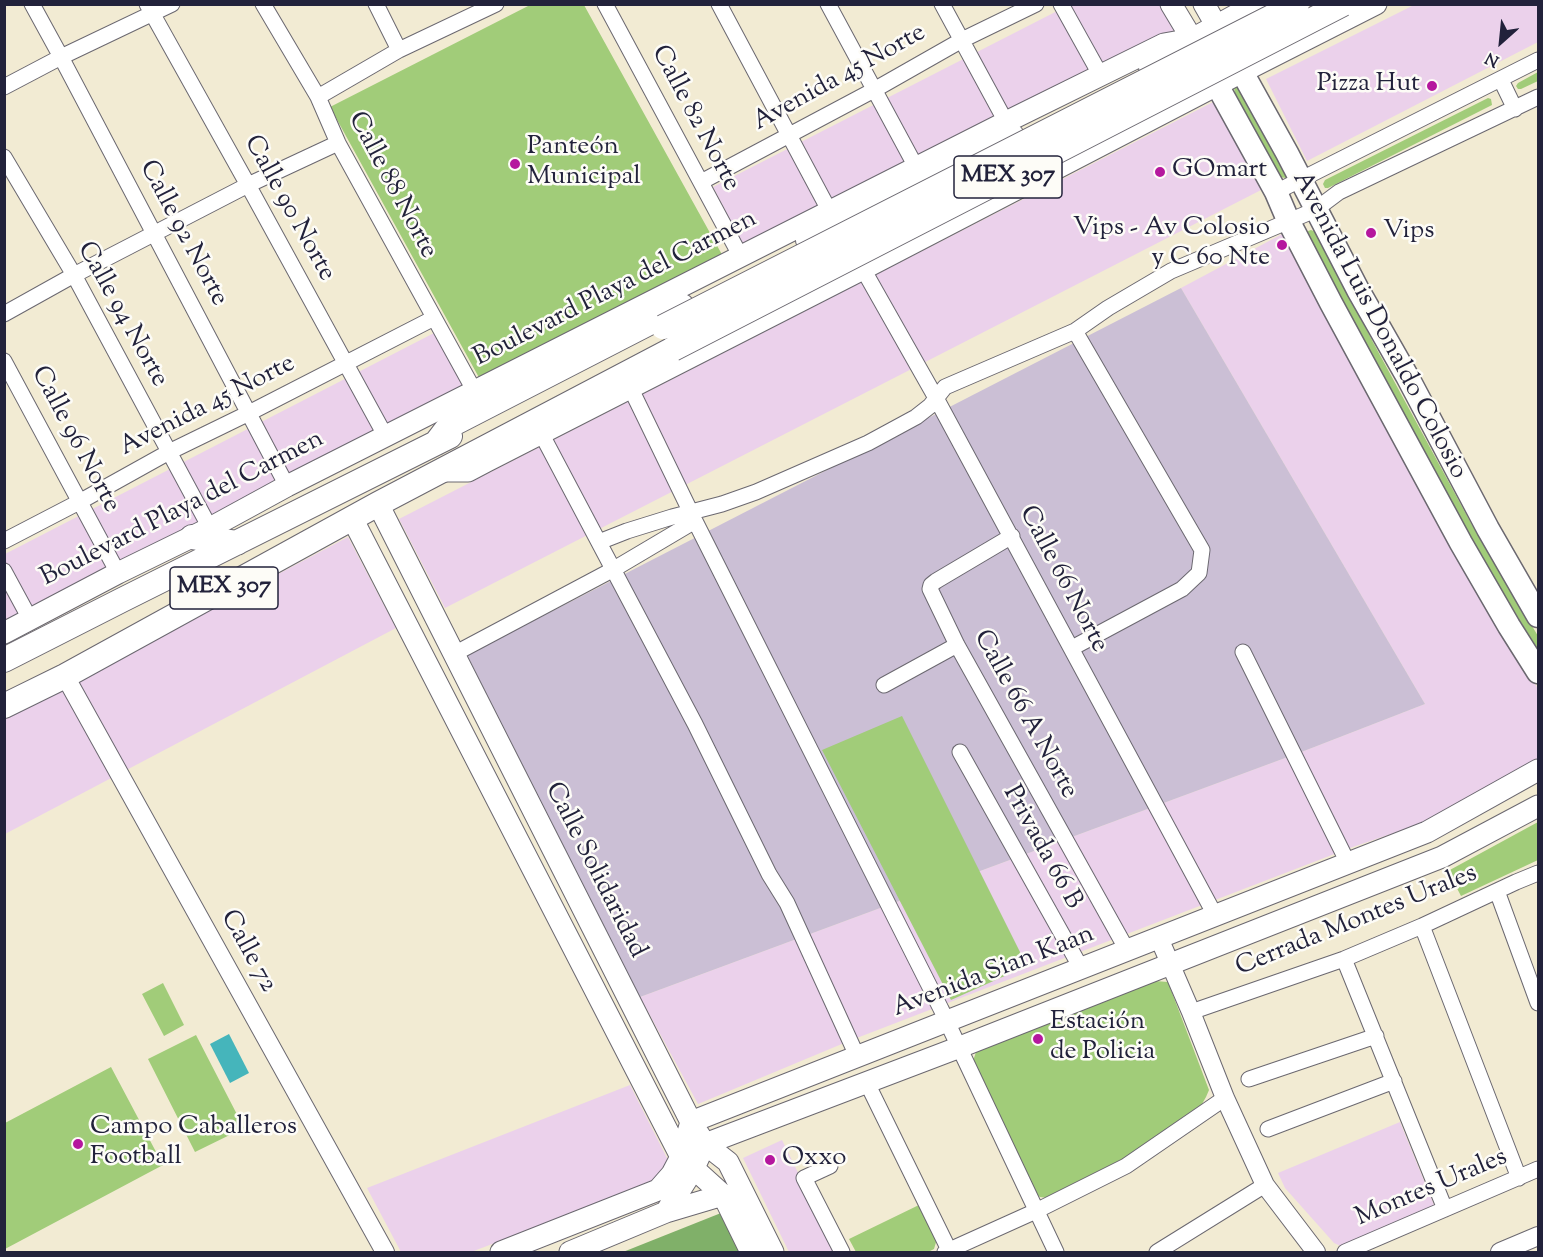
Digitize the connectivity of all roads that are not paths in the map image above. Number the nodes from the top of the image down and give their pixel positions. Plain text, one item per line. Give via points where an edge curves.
1 (32, 4) edge
2 (172, 4) edge
3 (263, 4) edge
4 (376, 4) edge
5 (719, 4) edge
6 (828, 4) edge
7 (942, 4) edge
8 (1036, 4) edge
9 (1061, 4) edge
10 (1171, 4) edge
11 (1204, 4) edge
12 (1256, 4) edge
13 (1298, 4) edge
14 (1310, 4) edge
15 (1376, 4) edge
16 (608, 5) edge
17 (490, 6) edge
18 (150, 10) edge
19 (1340, 14) edge
20 (1216, 25) junction
21 (1192, 39) junction
22 (962, 40) junction
23 (399, 50) junction
24 (62, 57) junction
25 (1539, 60) edge
26 (1242, 72) junction
27 (1501, 80) junction
28 (1103, 83) junction
29 (1218, 86) junction
30 (4, 87) edge
31 (874, 90) junction
32 (318, 97) junction
33 (1539, 97) edge
34 (1515, 108) junction
35 (1006, 122) junction
36 (1135, 128) junction
37 (788, 135) junction
38 (338, 143) junction
39 (4, 157) edge
40 (916, 167) junction
41 (1300, 181) junction
42 (701, 182) junction
43 (248, 185) junction
44 (1276, 192) junction
45 (1315, 210) junction
46 (830, 212) junction
47 (1288, 220) junction
48 (155, 234) junction
49 (741, 257) junction
50 (863, 269) junction
51 (74, 275) junction
52 (4, 314) edge
53 (434, 318) junction
54 (1075, 331) junction
55 (4, 361) edge
56 (345, 363) junction
57 (631, 389) junction
58 (474, 392) junction
59 (936, 398) junction
60 (249, 413) junction
61 (541, 433) junction
62 (386, 437) junction
63 (436, 443) junction
64 (169, 452) junction
65 (444, 471) junction
66 (287, 486) junction
67 (81, 501) junction
68 (378, 504) junction
69 (693, 517) junction
70 (352, 518) junction
71 (201, 533) junction
72 (1012, 536) junction
73 (4, 541) edge
74 (599, 542) junction
75 (237, 543) junction
76 (614, 569) junction
77 (4, 571) edge
78 (118, 573) junction
79 (1539, 616) edge
80 (30, 619) junction
81 (438, 622) junction
82 (4, 633) edge
83 (412, 634) junction
84 (4, 643) edge
85 (957, 645) junction
86 (33, 646) junction
87 (1072, 648) junction
88 (1243, 652) dead end
89 (454, 654) junction
90 (4, 660) edge
91 (427, 665) junction
92 (1539, 672) edge
93 (65, 676) junction
94 (885, 685) dead end
95 (4, 706) edge
96 (960, 752) dead end
97 (1539, 770) edge
98 (1510, 786) junction
99 (1532, 809) edge
100 (1348, 863) junction
101 (1539, 873) edge
102 (1497, 891) junction
103 (1215, 915) junction
104 (1422, 926) junction
105 (1159, 938) junction
106 (1127, 950) junction
107 (1344, 958) junction
108 (1170, 964) junction
109 (1081, 968) junction
110 (1539, 1003) edge
111 (1191, 1012) junction
112 (948, 1021) junction
113 (1376, 1036) junction
114 (960, 1047) junction
115 (857, 1056) junction
116 (1249, 1079) dead end
117 (1394, 1082) junction
118 (867, 1083) junction
119 (1225, 1098) junction
120 (691, 1122) junction
121 (1268, 1130) dead end
122 (705, 1144) junction
123 (687, 1162) junction
124 (830, 1166) dead end
125 (1539, 1169) edge
126 (1519, 1178) junction
127 (1265, 1185) junction
128 (723, 1196) junction
129 (1445, 1209) junction
130 (1036, 1211) junction
131 (666, 1212) junction
132 (1539, 1236) edge
133 (385, 1252) edge
134 (501, 1252) edge
135 (570, 1252) edge
136 (751, 1252) edge
137 (772, 1252) edge
138 (842, 1252) edge
139 (948, 1252) edge
140 (1056, 1252) edge
141 (1157, 1252) edge
142 (1316, 1252) edge
143 (1345, 1252) edge
144 (1500, 1252) edge

1 - 24 street, Calle 92 Norte
2 - 18 street
3 - 32 street, Calle 88 Norte
4 - 23 street
5 - 37 street
6 - 31 street
7 - 22 street
8 - 22 street, Avenida 45 Norte
9 - 28 street
10 - 21 main road, Avenida Luis Donaldo Colosio
11 - 20 main road, Avenida Luis Donaldo Colosio
12 - 20 main road
13 - 63 highway, MEX 307, bridge
14 - 19 main road via 1326,21
15 - 19 main road
16 - 42 street, Calle 82 Norte
17 - 23 street
18 - 24 street
18 - 43 street, Calle 90 Norte
19 - 26 main road
19 - 65 highway, MEX 307, bridge via 673,349
20 - 21 main road
20 - 26 main road, Avenida Luis Donaldo Colosio
21 - 28 highway via 1173,57
21 - 29 main road, Avenida Luis Donaldo Colosio
22 - 31 street, Avenida 45 Norte
22 - 35 street
23 - 32 street
24 - 30 street
24 - 48 street, Calle 92 Norte
25 - 27 street
26 - 29 main road
26 - 41 main road, Avenida Luis Donaldo Colosio
27 - 34 street
27 - 41 street
28 - 35 main road, Boulevard Playa del Carmen
28 - 36 main road via 1135,101
28 - 63 highway via 449,426
29 - 36 main road
29 - 44 main road, Avenida Luis Donaldo Colosio
31 - 37 street, Avenida 45 Norte
31 - 40 street
32 - 38 street, Calle 88 Norte
33 - 34 street
34 - 45 street via 1339,192
35 - 40 main road, Boulevard Playa del Carmen
36 - 50 main road
37 - 42 street, Avenida 45 Norte
37 - 46 street
38 - 43 street
38 - 53 street, Calle 88 Norte
39 - 51 street, Calle 94 Norte
40 - 46 main road, Boulevard Playa del Carmen
41 - 44 street
41 - 45 main road, Avenida Luis Donaldo Colosio
42 - 49 street, Calle 82 Norte
43 - 48 street
43 - 56 street, Calle 90 Norte
44 - 47 main road, Avenida Luis Donaldo Colosio
45 - 47 street
45 - 79 main road, Avenida Luis Donaldo Colosio
46 - 49 main road, Boulevard Playa del Carmen
47 - 54 street via 1171,271
47 - 92 main road, Avenida Luis Donaldo Colosio via 1461,543
48 - 51 street
48 - 60 street, Calle 92 Norte
49 - 58 main road, Boulevard Playa del Carmen
50 - 57 main road
50 - 59 street, Calle 66 Norte
51 - 52 street
51 - 64 street, Calle 94 Norte
53 - 56 street, Avenida 45 Norte
53 - 58 street, Calle 88 Norte
54 - 59 street via 945,387
54 - 87 street via 1202,550 1199,573 1182,589
55 - 67 street, Calle 96 Norte
56 - 60 street, Avenida 45 Norte
56 - 62 street, Calle 90 Norte
57 - 61 main road
57 - 69 street
58 - 62 main road, Boulevard Playa del Carmen
59 - 69 street via 916,417 868,443
59 - 72 street, Calle 66 Norte
60 - 64 street, Avenida 45 Norte
60 - 66 street, Calle 92 Norte
61 - 65 main road via 468,471
61 - 74 street
62 - 66 main road, Boulevard Playa del Carmen
63 - 75 highway, MEX 307
64 - 67 street, Avenida 45 Norte
64 - 71 street, Calle 94 Norte
65 - 68 highway, MEX 307
66 - 71 main road, Boulevard Playa del Carmen
67 - 73 street, Avenida 45 Norte
67 - 78 street, Calle 96 Norte
68 - 70 highway, MEX 307
68 - 81 main road, Calle Solidaridad
69 - 74 street via 672,517
69 - 76 street
69 - 112 street
70 - 83 main road, Calle Solidaridad
70 - 93 highway, MEX 307
71 - 75 highway
71 - 78 main road, Boulevard Playa del Carmen
72 - 85 street, Calle 66 A Norte via 931,585
72 - 87 street, Calle 66 Norte
74 - 76 street
75 - 86 highway, MEX 307
76 - 89 street
76 - 115 street via 787,903
77 - 80 street
78 - 80 main road, Boulevard Playa del Carmen
80 - 82 main road, Boulevard Playa del Carmen
81 - 83 main road
81 - 89 main road, Calle Solidaridad
83 - 91 main road, Calle Solidaridad
84 - 86 highway
85 - 94 street
85 - 106 street, Calle 66 A Norte
86 - 90 highway, MEX 307
87 - 103 street, Calle 66 Norte
88 - 100 street
89 - 91 main road
89 - 120 main road, Calle Solidaridad
91 - 123 main road, Calle Solidaridad
93 - 95 highway, MEX 307
93 - 133 street, Calle 72
96 - 109 street, Privada 66 B
97 - 98 main road, Avenida Sian Kaan
98 - 99 main road
98 - 100 main road, Avenida Sian Kaan via 1427,832
99 - 108 main road via 1442,857
100 - 103 main road, Avenida Sian Kaan
101 - 102 street, Cerrada Montes Urales
102 - 104 street, Cerrada Montes Urales
102 - 110 street
103 - 105 main road, Avenida Sian Kaan
104 - 107 street, Cerrada Montes Urales
104 - 126 street
105 - 106 main road, Avenida Sian Kaan
105 - 108 street
106 - 109 main road, Avenida Sian Kaan
107 - 111 street, Cerrada Montes Urales
107 - 113 street
108 - 111 street
108 - 114 main road
109 - 112 main road, Avenida Sian Kaan
111 - 119 street
112 - 114 street
112 - 115 main road, Avenida Sian Kaan
113 - 116 street
113 - 117 street
114 - 118 main road
114 - 130 street
115 - 120 main road, Avenida Sian Kaan
117 - 121 street
117 - 129 street
118 - 122 main road
118 - 139 street
119 - 127 street
119 - 130 street via 1126,1166
120 - 122 main road, Calle Solidaridad
120 - 123 main road
122 - 123 main road
122 - 137 main road, Calle Solidaridad via 728,1162
123 - 128 main road, Calle Solidaridad
123 - 131 main road
123 - 134 main road via 658,1190
124 - 138 street via 804,1178
125 - 126 street, Montes Urales
126 - 129 street, Montes Urales
127 - 141 street
127 - 142 street
128 - 131 main road
128 - 136 main road, Calle Solidaridad
129 - 143 street, Montes Urales
130 - 139 street
130 - 140 street
131 - 135 main road
132 - 144 street

